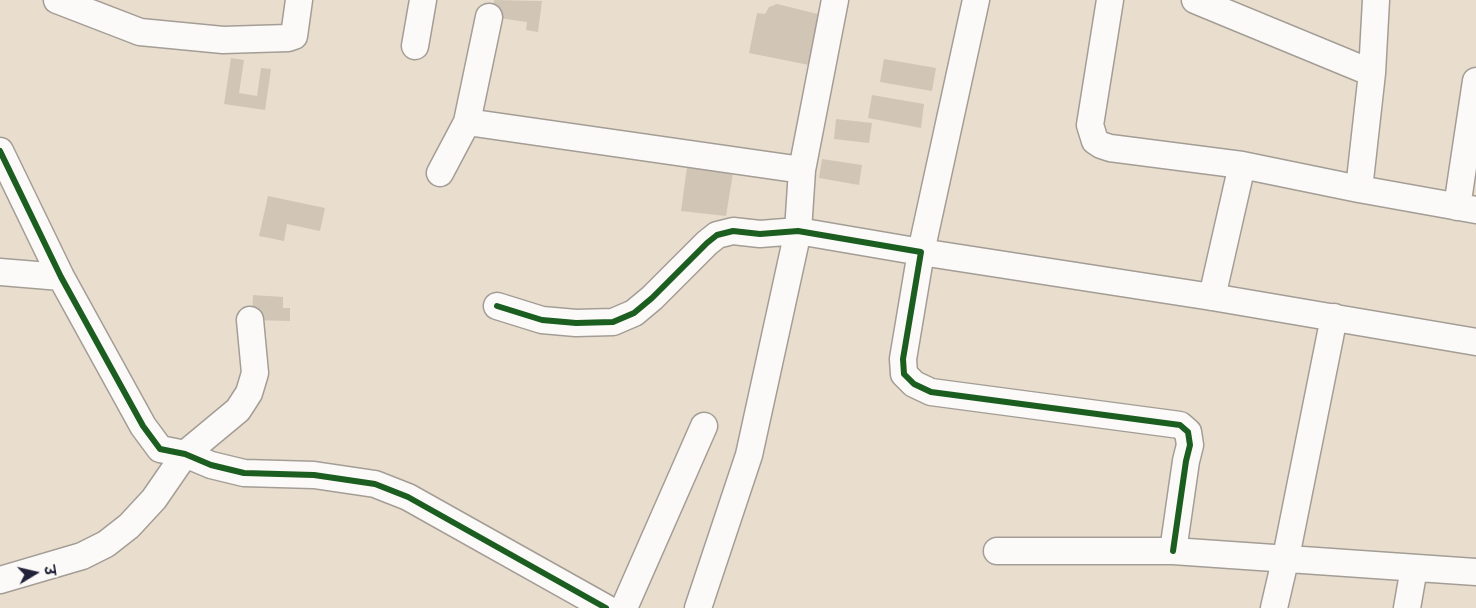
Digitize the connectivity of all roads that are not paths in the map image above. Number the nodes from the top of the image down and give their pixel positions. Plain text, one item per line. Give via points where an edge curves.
1 (57, 0) edge
2 (299, 0) edge
3 (423, 0) edge
4 (835, 0) edge
5 (976, 0) edge
6 (1110, 0) edge
7 (1195, 0) edge
8 (1376, 0) edge
9 (489, 17) dead end
10 (415, 46) dead end
11 (1372, 73) junction
12 (1476, 82) edge
13 (467, 122) junction
14 (0, 151) edge
15 (1242, 166) junction
16 (802, 170) junction
17 (440, 173) dead end
18 (1359, 189) junction
19 (1467, 208) edge
20 (798, 231) junction
21 (921, 252) junction
22 (0, 272) edge
23 (61, 277) junction
24 (1212, 297) junction
25 (497, 306) dead end
26 (1334, 317) junction
27 (250, 320) dead end
28 (1476, 342) edge
29 (704, 426) dead end
30 (185, 454) junction
31 (997, 551) dead end
32 (1173, 551) junction
33 (1286, 558) junction
34 (1414, 568) junction
35 (7, 572) edge
36 (1476, 572) edge
37 (606, 608) edge
38 (624, 608) edge
39 (698, 608) edge
40 (1274, 608) edge
41 (1407, 608) edge

1 - 2 street via 140,32 223,40 294,36
3 - 10 street
4 - 16 street
5 - 21 street
6 - 15 street via 1090,125 1095,141 1110,148
7 - 11 street
8 - 11 street
9 - 13 street
11 - 18 street
12 - 19 street
13 - 16 street
13 - 17 street
14 - 23 street
15 - 18 street
15 - 24 street
16 - 20 street
18 - 19 street
20 - 21 street
20 - 25 street via 760,234 733,231 717,236 634,313 613,322 542,320
20 - 39 street via 749,454
21 - 24 street
21 - 32 street via 903,359 904,374 914,384 931,392 1180,425 1188,432 1190,445
22 - 23 street
23 - 30 street via 143,426 160,449
24 - 26 street
26 - 28 street
26 - 33 street
27 - 30 street via 255,373 249,393 238,410
29 - 38 street
30 - 35 street via 154,499 129,526 106,544 82,556
30 - 37 street via 211,465 244,473 314,475 375,484 408,497
31 - 32 street
32 - 33 street
33 - 34 street
33 - 40 street
34 - 36 street
34 - 41 street

